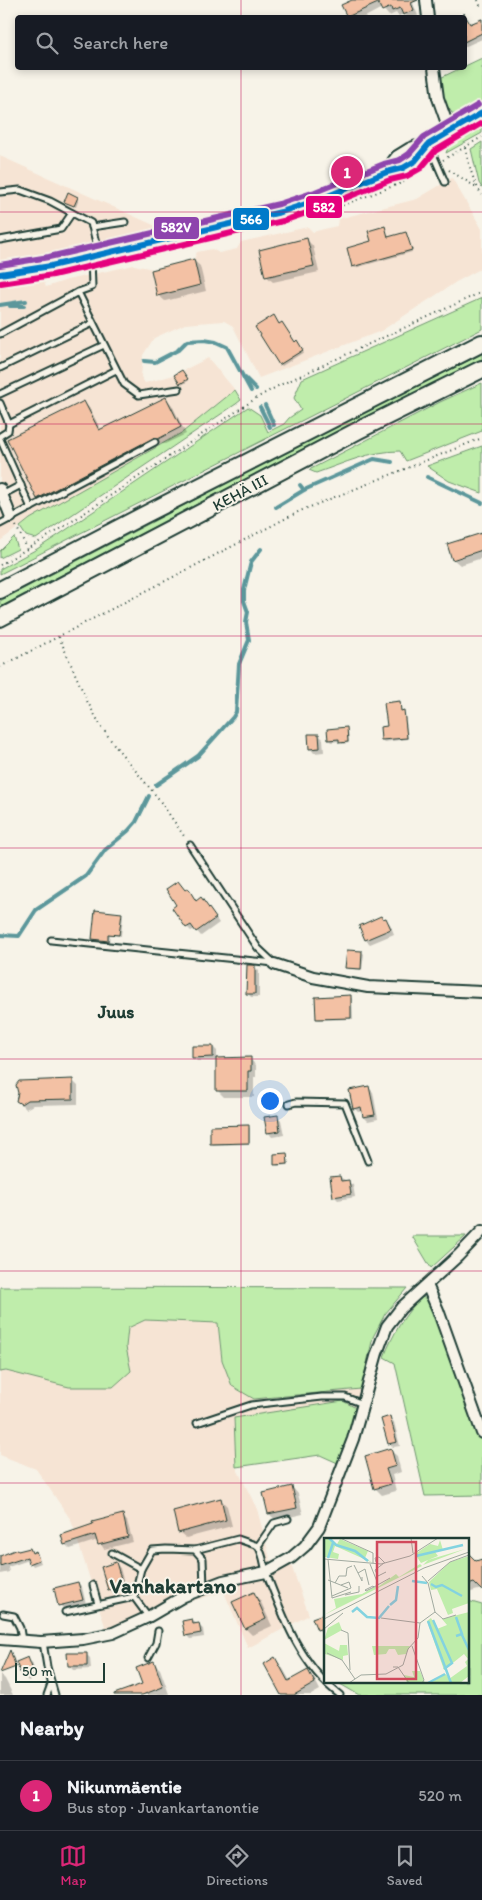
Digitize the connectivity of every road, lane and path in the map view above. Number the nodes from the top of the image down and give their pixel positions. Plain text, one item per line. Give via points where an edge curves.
1 (426, 0) edge
2 (478, 0) edge
3 (481, 8) edge
4 (428, 15) edge
5 (434, 70) edge
6 (482, 112) edge
7 (450, 132) junction
8 (429, 144) junction
9 (465, 147) dead end
10 (438, 164) junction
11 (445, 182) dead end
12 (477, 187) junction
13 (0, 192) edge
14 (482, 195) edge
15 (72, 213) junction
16 (125, 222) dead end
17 (92, 227) junction
18 (0, 240) edge
19 (95, 256) junction
20 (0, 274) edge
21 (78, 292) junction
22 (482, 292) edge
23 (93, 323) junction
24 (0, 334) edge
25 (482, 343) edge
26 (104, 345) junction
27 (0, 368) edge
28 (482, 369) edge
29 (116, 370) junction
30 (179, 389) dead end
31 (0, 394) edge
32 (0, 403) edge
33 (9, 424) junction
34 (0, 438) edge
35 (482, 438) edge
36 (155, 442) dead end
37 (22, 485) junction
38 (1, 492) edge
39 (31, 508) junction
40 (6, 511) edge
41 (0, 524) edge
42 (28, 550) junction
43 (0, 565) edge
44 (0, 590) edge
45 (0, 618) edge
46 (58, 636) junction
47 (0, 667) edge
48 (190, 845) joint
49 (51, 940) dead end
50 (274, 964) junction
51 (482, 992) edge
52 (288, 1104) dead end
53 (368, 1161) dead end
54 (482, 1231) edge
55 (427, 1285) junction
56 (363, 1404) junction
57 (197, 1423) dead end
58 (482, 1432) edge
59 (288, 1519) dead end
60 (258, 1546) junction
61 (195, 1550) junction
62 (112, 1553) dead end
63 (141, 1569) junction
64 (266, 1572) junction
65 (93, 1585) dead end
66 (204, 1588) junction
67 (134, 1597) junction
68 (98, 1604) junction
69 (65, 1612) dead end
70 (3, 1614) dead end
71 (148, 1617) junction
72 (158, 1631) dead end
73 (0, 1640) edge
74 (22, 1641) junction
75 (43, 1642) junction
76 (148, 1658) dead end
77 (324, 1680) edge
78 (326, 1682) edge
79 (51, 1683) junction
80 (47, 1695) edge
81 (55, 1695) edge
82 (340, 1695) edge

1 - 4 street
2 - 3 path
5 - 7 street via 438,98
6 - 7 main road
7 - 8 main road
8 - 10 lane
8 - 19 main road via 415,161 403,168 342,192 281,212
9 - 12 path
10 - 11 lane
10 - 12 path
12 - 14 path
13 - 15 lane via 20,190
15 - 17 lane via 91,223
15 - 18 lane via 61,229
16 - 17 lane
17 - 19 lane
19 - 20 main road
19 - 21 lane via 92,287
21 - 23 lane
21 - 24 lane
22 - 42 path via 258,396
23 - 26 lane
23 - 27 lane
25 - 44 highway, KEHÄ III
26 - 29 lane
26 - 31 lane
28 - 45 highway, KEHÄ III
29 - 30 lane via 124,384 139,395
29 - 33 lane
32 - 33 lane
33 - 34 lane via 8,431
34 - 37 lane
35 - 46 path via 300,511
36 - 39 lane
37 - 38 lane
37 - 39 lane
38 - 40 street
39 - 40 lane
40 - 41 lane
40 - 42 path
42 - 43 path
46 - 47 path
46 - 48 path via 102,728 158,798
48 - 50 lane via 258,948
49 - 50 lane
50 - 51 street via 313,977 368,987
52 - 53 lane via 345,1103
54 - 55 street
55 - 56 street via 401,1308 387,1326
55 - 58 street
56 - 57 lane via 345,1397 322,1397 251,1405
56 - 64 street via 319,1527 298,1552
59 - 60 lane via 274,1523
60 - 61 lane via 238,1539
60 - 64 lane
61 - 63 lane via 152,1550
61 - 66 lane via 203,1558
62 - 63 lane
63 - 67 lane
64 - 66 street
64 - 77 lane via 291,1633 311,1668
65 - 68 lane
66 - 71 street
67 - 68 lane
67 - 71 lane
68 - 69 lane
70 - 74 lane via 14,1616
71 - 75 street via 113,1633
72 - 76 lane
73 - 74 street
74 - 75 street
75 - 79 lane
78 - 82 lane
79 - 80 lane
79 - 81 lane

